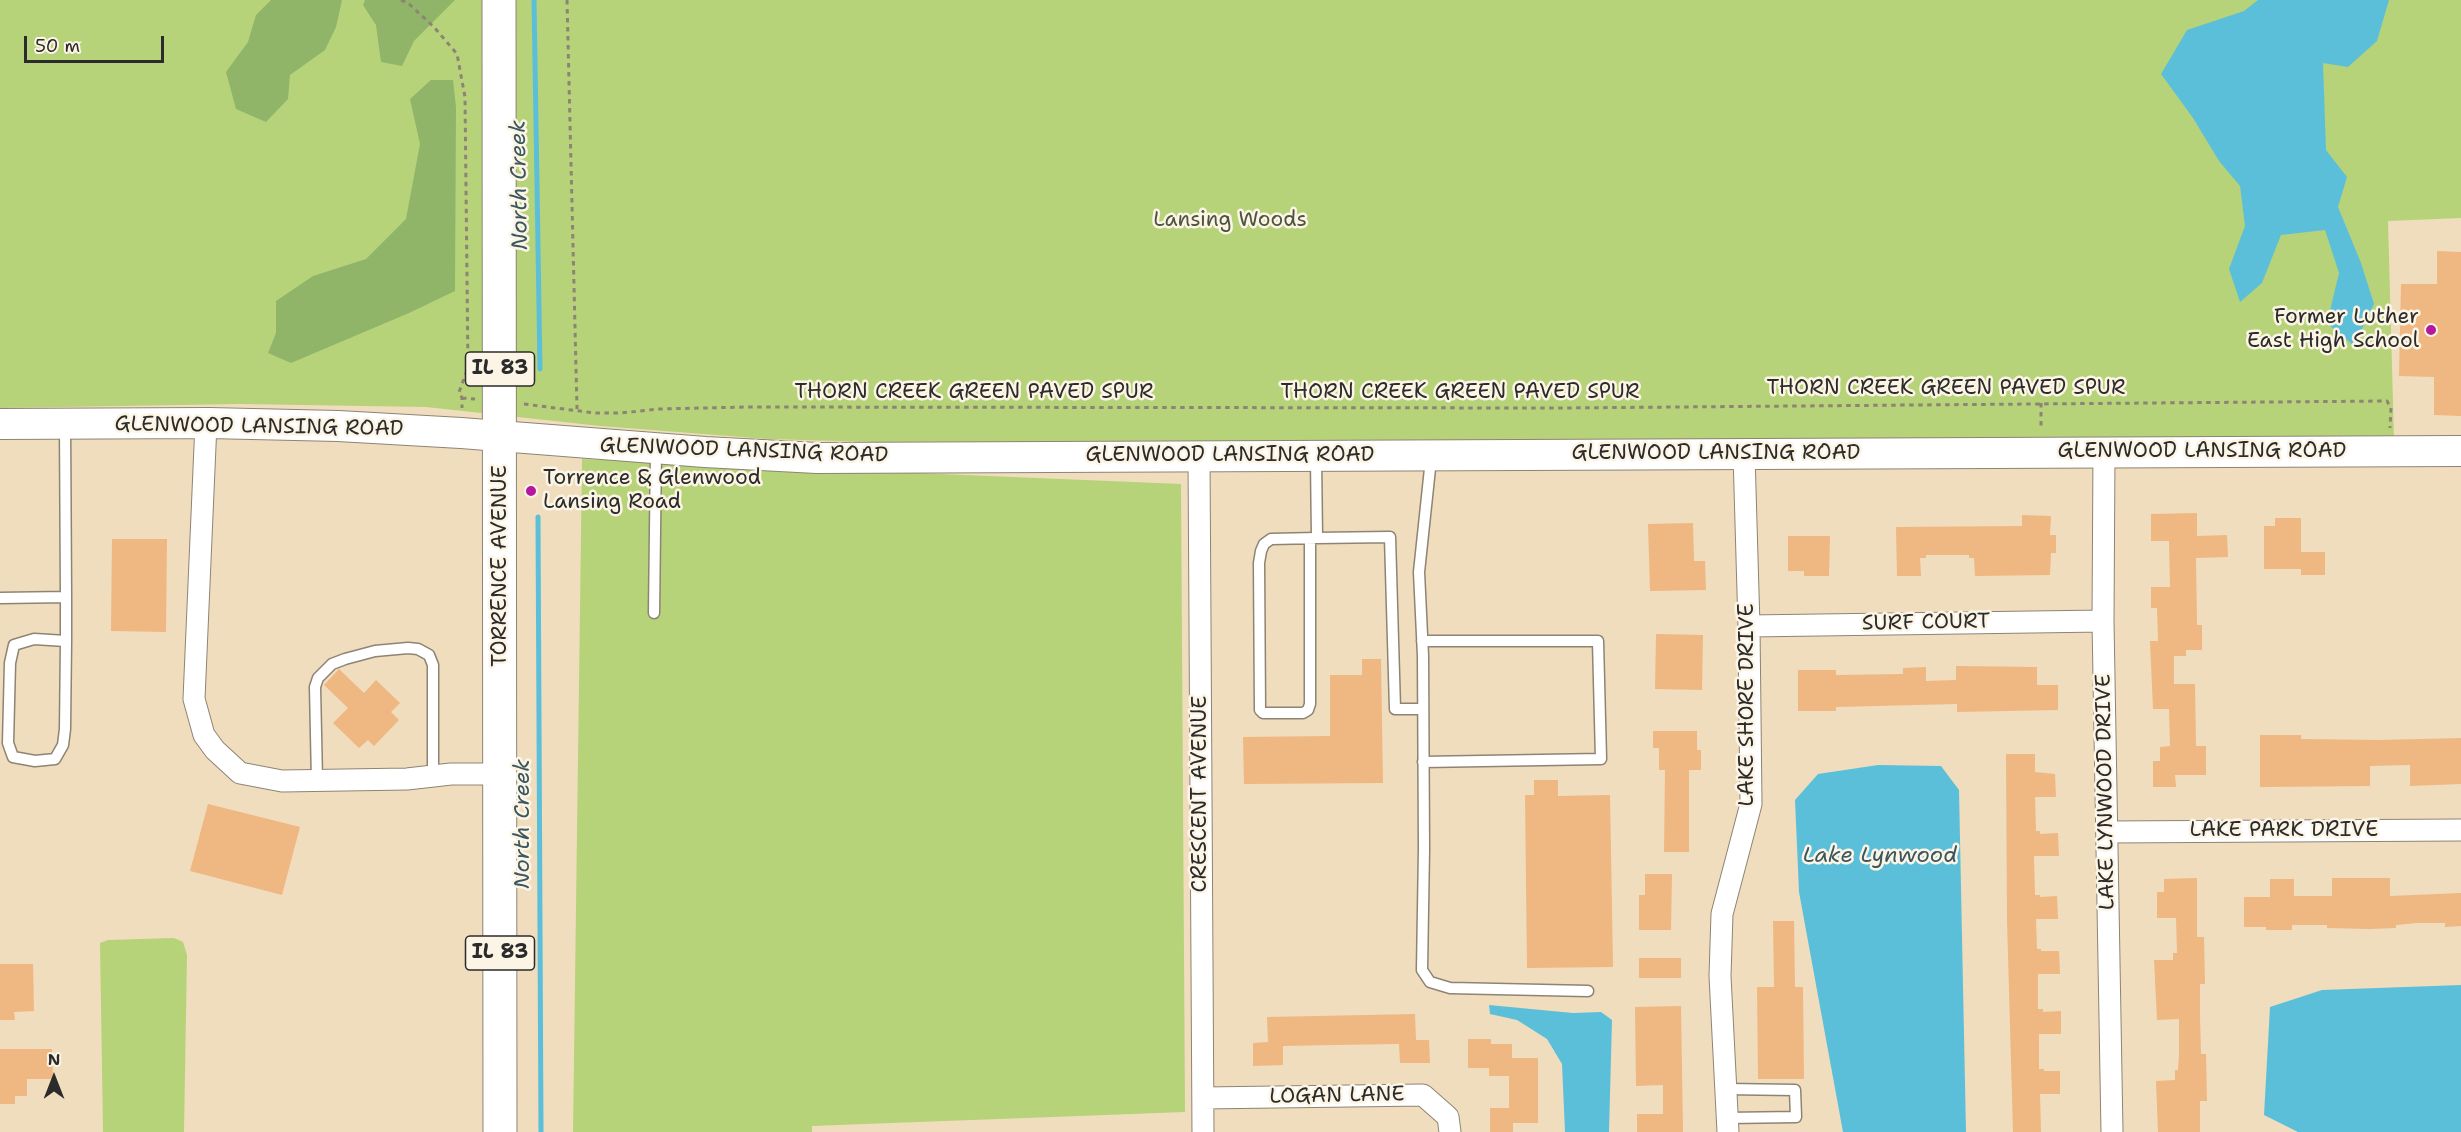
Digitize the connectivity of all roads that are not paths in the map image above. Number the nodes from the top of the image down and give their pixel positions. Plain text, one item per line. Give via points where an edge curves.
1 (499, 0) edge
2 (206, 423) junction
3 (0, 424) edge
4 (65, 424) junction
5 (500, 437) junction
6 (656, 449) junction
7 (2461, 451) edge
8 (2104, 452) junction
9 (1744, 454) junction
10 (1432, 455) junction
11 (1199, 456) junction
12 (1316, 456) junction
13 (1314, 538) junction
14 (66, 597) junction
15 (0, 598) edge
16 (654, 613) dead end
17 (2103, 621) junction
18 (1749, 626) junction
19 (66, 641) junction
20 (1422, 641) junction
21 (1423, 708) junction
22 (1423, 762) junction
23 (501, 774) junction
24 (433, 776) junction
25 (317, 781) junction
26 (2461, 830) edge
27 (2107, 832) junction
28 (1588, 991) dead end
29 (1725, 1089) junction
30 (1203, 1098) junction
31 (1727, 1125) edge
32 (500, 1132) edge
33 (1203, 1132) edge
34 (1450, 1132) edge
35 (2112, 1132) edge

1 - 5 main road, TORRENCE AVENUE / IL 83
2 - 4 main road, GLENWOOD LANSING ROAD
2 - 5 main road, GLENWOOD LANSING ROAD via 338,426
2 - 25 street via 194,699 204,735 240,773 282,781
3 - 4 main road, GLENWOOD LANSING ROAD
4 - 14 lane
5 - 6 main road, GLENWOOD LANSING ROAD
5 - 23 main road, TORRENCE AVENUE / IL 83
6 - 11 main road, GLENWOOD LANSING ROAD via 817,458
6 - 16 lane
7 - 8 main road, GLENWOOD LANSING ROAD
8 - 9 main road, GLENWOOD LANSING ROAD
8 - 17 street, LAKE LYNWOOD DRIVE
9 - 10 main road, GLENWOOD LANSING ROAD
9 - 18 street, LAKE SHORE DRIVE
10 - 12 main road, GLENWOOD LANSING ROAD
10 - 20 lane via 1419,572
11 - 12 main road, GLENWOOD LANSING ROAD
11 - 30 street, CRESCENT AVENUE
12 - 13 lane
13 - 13 lane via 1271,539 1261,551 1263,713 1303,713 1310,704
13 - 21 lane via 1390,537 1395,708
14 - 15 lane
14 - 19 lane
17 - 18 street, SURF COURT
17 - 27 street, LAKE LYNWOOD DRIVE
18 - 29 street, LAKE SHORE DRIVE via 1751,804 1722,914 1720,976
19 - 19 lane via 63,745 55,759 13,758 8,743 14,645 34,639
20 - 21 lane
20 - 22 lane via 1598,641 1600,759
21 - 22 lane
22 - 28 lane via 1421,942 1422,970 1430,982 1450,988
23 - 24 street
23 - 32 main road, TORRENCE AVENUE / IL 83
24 - 25 street
24 - 25 lane via 433,665 429,655 408,648 345,659 332,664 318,678
26 - 27 street, LAKE PARK DRIVE
27 - 35 street, LAKE LYNWOOD DRIVE
29 - 31 street, LAKE SHORE DRIVE
29 - 31 lane via 1796,1090 1796,1117
30 - 33 street, CRESCENT AVENUE
30 - 34 street, LOGAN LANE via 1423,1095 1448,1117

